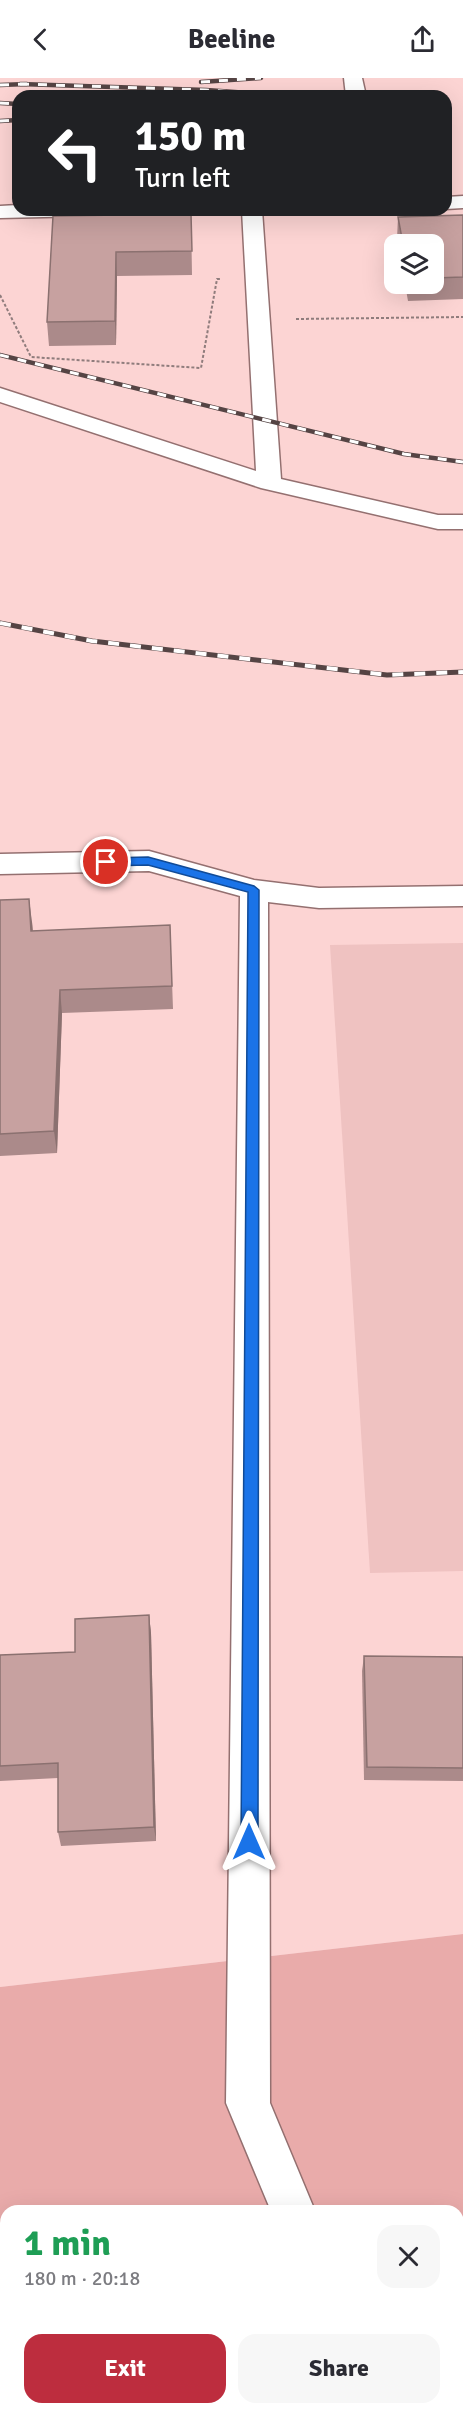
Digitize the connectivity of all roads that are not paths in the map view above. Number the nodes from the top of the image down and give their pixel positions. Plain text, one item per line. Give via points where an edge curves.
1 (252, 216) edge
2 (0, 395) edge
3 (269, 483) junction
4 (463, 522) edge
5 (0, 864) edge
6 (254, 890) junction
7 (463, 896) edge
8 (291, 2205) edge

1 - 3 street
2 - 3 street
3 - 4 street via 438,522
5 - 6 street via 148,861
6 - 7 street via 319,898
6 - 8 street via 249,2103

